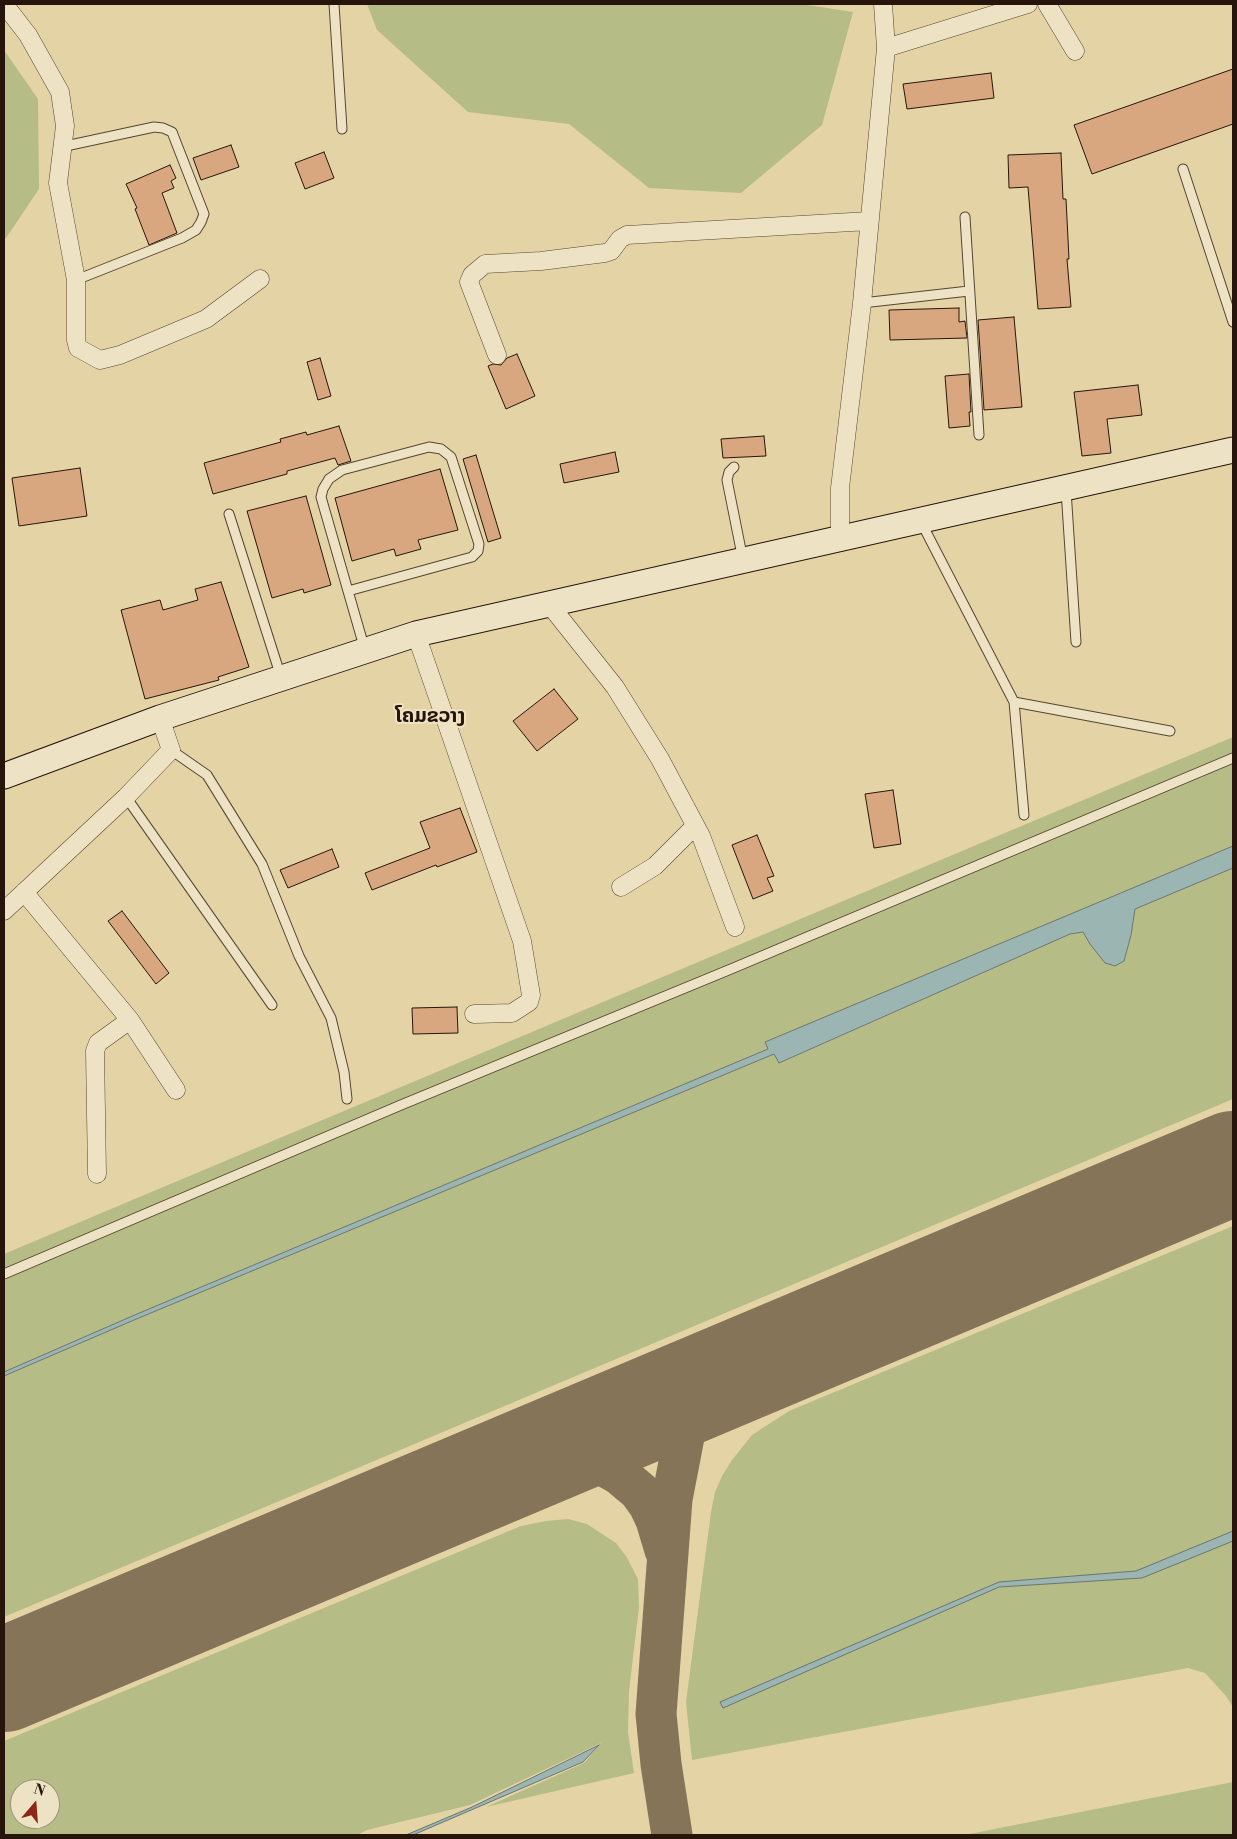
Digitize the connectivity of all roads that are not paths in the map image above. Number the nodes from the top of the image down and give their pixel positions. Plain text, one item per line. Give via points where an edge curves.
1 (4, 4) edge
2 (334, 4) edge
3 (883, 4) edge
4 (1028, 4) edge
5 (1047, 4) edge
6 (886, 48) junction
7 (1075, 51) dead end
8 (342, 129) dead end
9 (61, 147) junction
10 (1183, 168) dead end
11 (965, 218) dead end
12 (869, 221) junction
13 (260, 279) dead end
14 (76, 280) junction
15 (970, 291) junction
16 (862, 303) junction
17 (1233, 322) edge
18 (496, 355) dead end
19 (979, 435) dead end
20 (1233, 450) edge
21 (734, 467) dead end
22 (1066, 487) junction
23 (229, 514) dead end
24 (920, 520) junction
25 (840, 539) junction
26 (743, 561) junction
27 (348, 591) junction
28 (549, 604) junction
29 (416, 634) junction
30 (1076, 642) dead end
31 (365, 650) junction
32 (281, 678) junction
33 (1014, 702) junction
34 (160, 718) junction
35 (1170, 732) dead end
36 (171, 750) junction
37 (1233, 758) edge
38 (4, 776) edge
39 (126, 797) junction
40 (1024, 815) dead end
41 (695, 826) junction
42 (622, 887) dead end
43 (24, 892) junction
44 (4, 911) edge
45 (735, 927) dead end
46 (272, 1005) dead end
47 (474, 1014) dead end
48 (130, 1020) junction
49 (176, 1090) dead end
50 (346, 1099) dead end
51 (97, 1174) dead end
52 (4, 1274) edge

1 - 9 street via 28,35 60,92 65,126
2 - 8 lane
3 - 6 street
4 - 6 street
5 - 7 street
6 - 12 street
9 - 14 street via 58,183
9 - 14 lane via 154,127 172,132 204,214 196,230 182,238
10 - 17 lane
11 - 15 lane
12 - 16 street
12 - 18 street via 627,236 605,253 485,264 472,274 469,282
13 - 14 street via 206,319 120,355 100,360 78,348
15 - 16 lane
15 - 19 lane
16 - 25 street via 840,488
20 - 22 main road
21 - 26 lane via 727,480
22 - 24 main road
22 - 30 lane
23 - 32 lane
24 - 25 main road
24 - 33 lane
25 - 26 main road
26 - 28 main road
27 - 27 lane via 321,497 329,479 342,470 429,447 441,449 451,457 479,544 478,551 472,557
27 - 31 lane
28 - 29 main road
28 - 41 street via 615,687 660,759
29 - 31 main road
29 - 47 street via 522,941 531,995 529,1002 512,1013
31 - 32 main road
32 - 34 main road
33 - 35 lane
33 - 40 lane
34 - 36 street
34 - 38 main road
36 - 39 street
36 - 50 lane via 207,775 262,864 299,956 331,1018 344,1072
37 - 52 lane
39 - 43 street
39 - 46 lane
41 - 42 street via 655,866
41 - 45 street
43 - 44 street
43 - 48 street
48 - 49 street
48 - 51 street via 98,1043 95,1051

